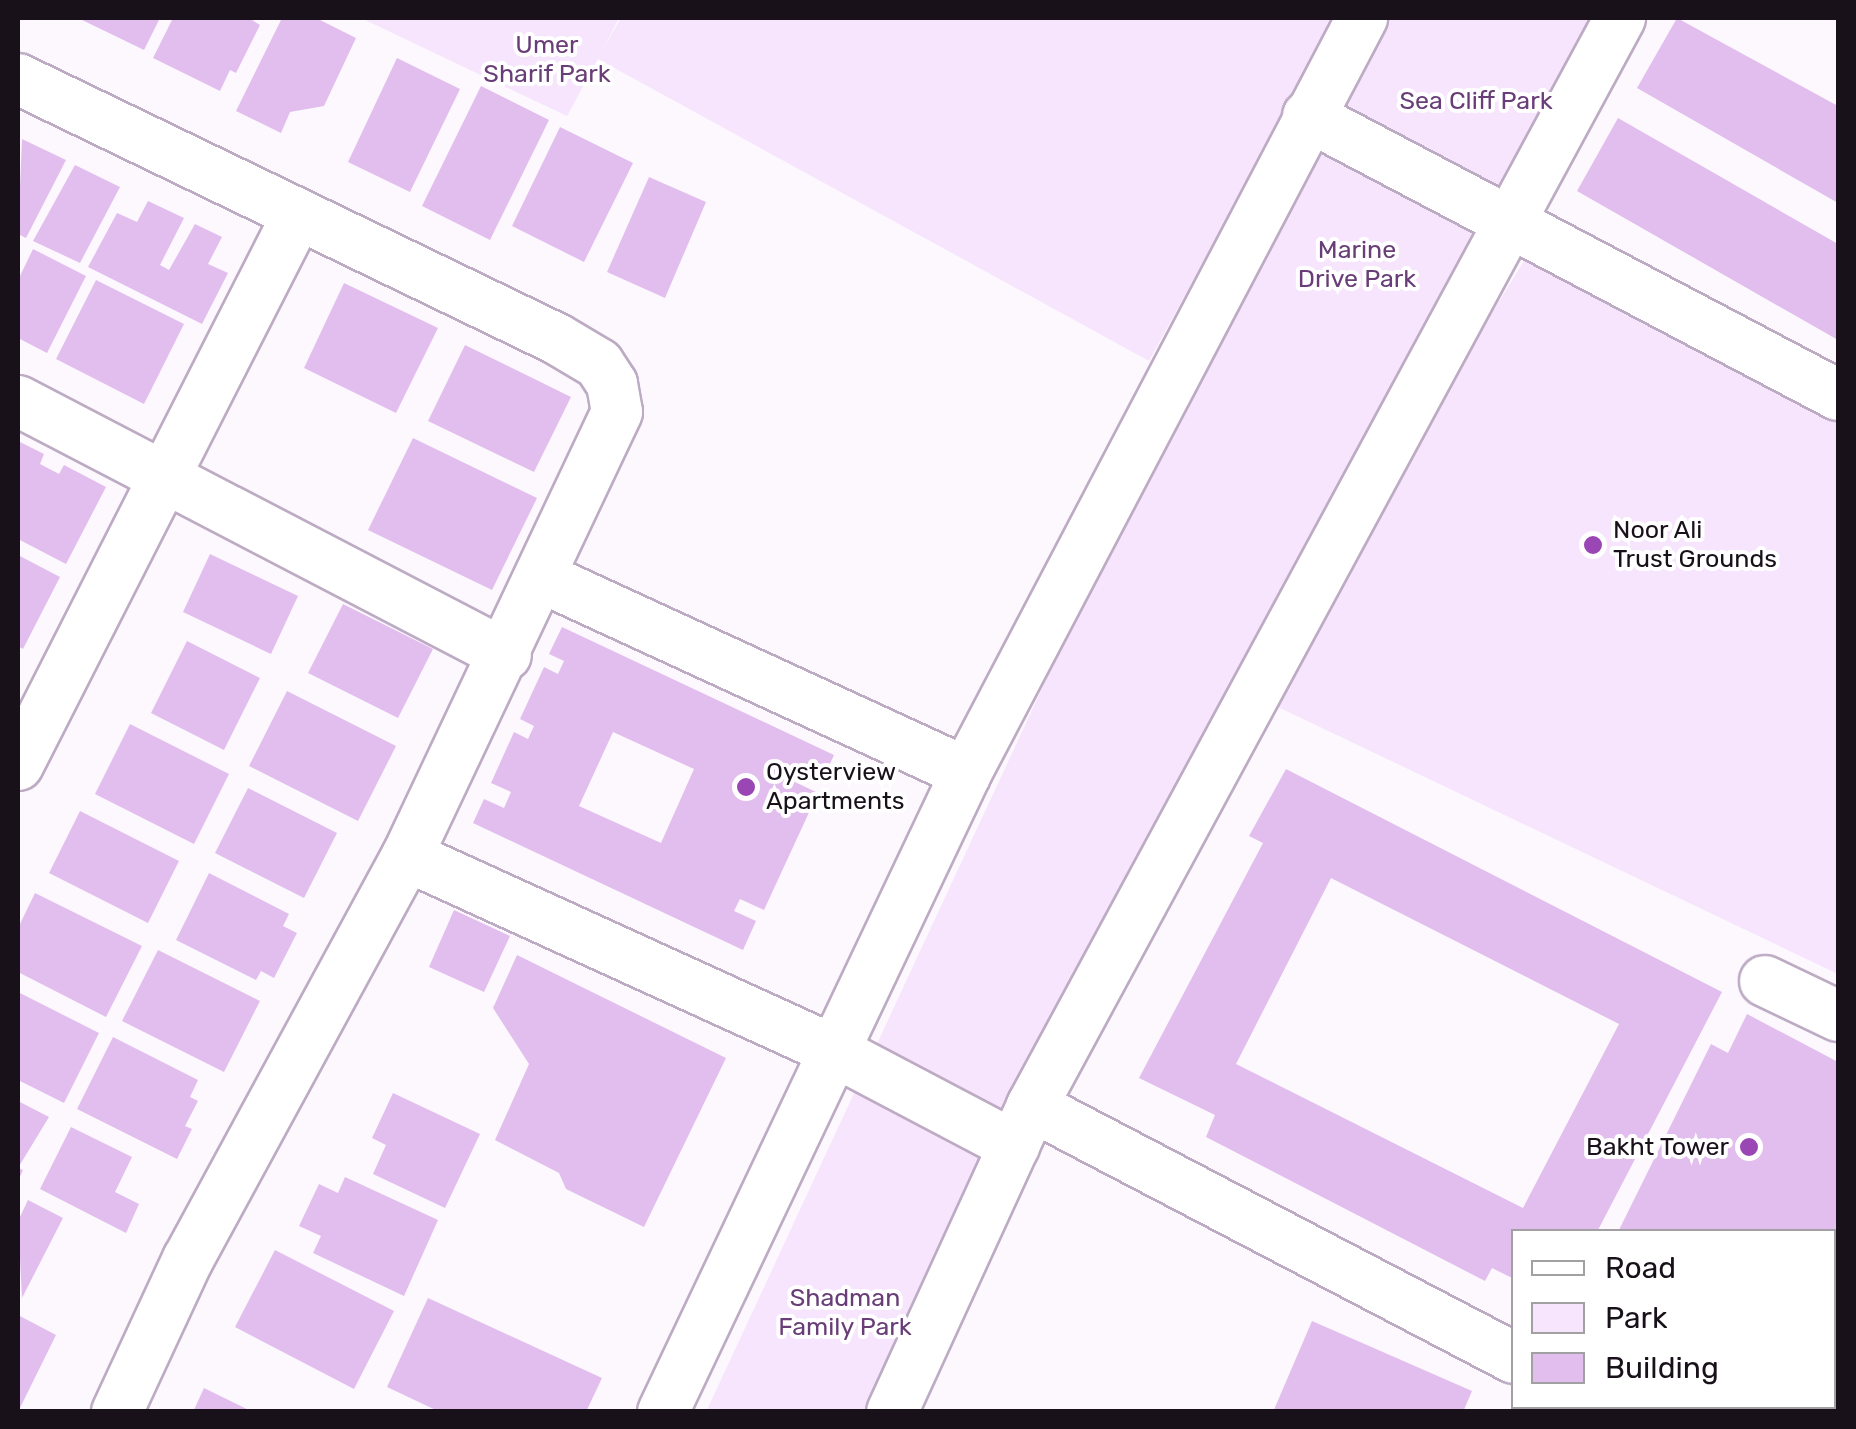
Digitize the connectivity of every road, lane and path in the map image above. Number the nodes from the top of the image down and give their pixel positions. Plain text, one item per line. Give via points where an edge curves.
1 (1362, 18) edge
2 (1620, 18) edge
3 (18, 79) edge
4 (1308, 116) junction
5 (296, 218) junction
6 (1508, 222) junction
7 (1838, 395) edge
8 (18, 401) edge
9 (160, 474) junction
10 (543, 578) junction
11 (506, 655) junction
12 (18, 764) edge
13 (966, 773) junction
14 (407, 856) junction
15 (1764, 981) dead end
16 (1838, 1016) edge
17 (832, 1050) junction
18 (1023, 1126) junction
19 (1511, 1357) edge
20 (116, 1412) edge
21 (663, 1412) edge
22 (892, 1412) edge

1 - 4 street
2 - 6 street
3 - 5 street
4 - 6 street
4 - 13 street
5 - 9 street
5 - 10 street via 599,364 612,384 617,412
6 - 7 street
6 - 18 street
8 - 9 street
9 - 11 street
9 - 12 street
10 - 11 street
10 - 13 street
11 - 14 street
13 - 17 street
14 - 17 street
14 - 20 street via 188,1259
15 - 16 street
17 - 18 street
17 - 21 street
18 - 19 street
18 - 22 street

